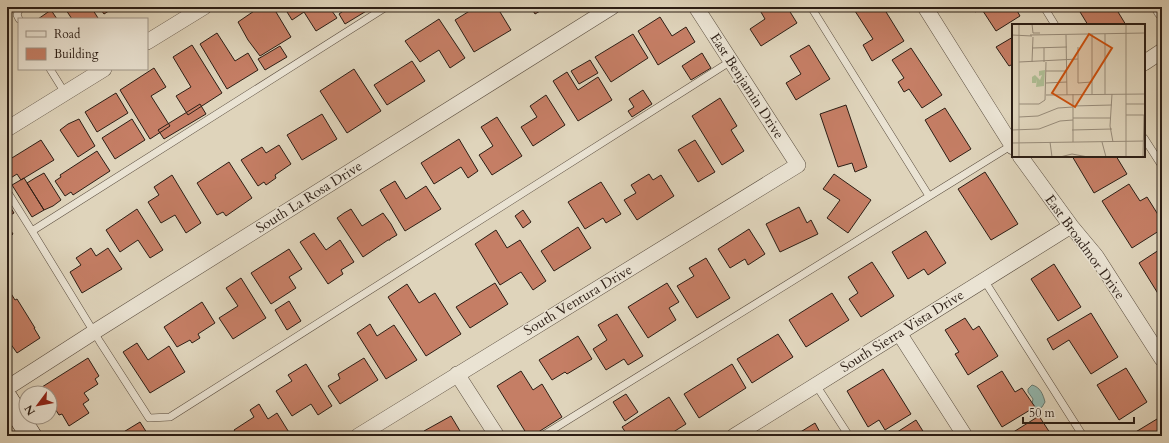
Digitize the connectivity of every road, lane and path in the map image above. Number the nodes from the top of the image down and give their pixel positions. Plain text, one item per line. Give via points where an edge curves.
1 (20, 7) edge
2 (204, 7) edge
3 (386, 7) edge
4 (612, 7) edge
5 (696, 7) edge
6 (811, 7) edge
7 (925, 7) edge
8 (1044, 7) edge
9 (1159, 7) edge
10 (1162, 12) edge
11 (18, 18) edge
12 (1054, 24) edge
13 (148, 41) edge
14 (1162, 51) edge
15 (731, 61) junction
16 (1145, 61) edge
17 (51, 70) edge
18 (102, 70) edge
19 (65, 93) junction
20 (7, 129) edge
21 (1145, 140) edge
22 (1012, 145) edge
23 (1012, 149) edge
24 (1020, 157) edge
25 (798, 165) joint
26 (1162, 166) edge
27 (7, 191) edge
28 (929, 196) junction
29 (1070, 226) junction
30 (32, 232) junction
31 (984, 280) junction
32 (94, 332) junction
33 (899, 333) junction
34 (1162, 359) edge
35 (457, 374) junction
36 (816, 385) junction
37 (7, 388) edge
38 (7, 398) edge
39 (31, 436) edge
40 (358, 436) edge
41 (497, 436) edge
42 (542, 436) edge
43 (734, 436) edge
44 (849, 436) edge
45 (965, 436) edge
46 (1083, 436) edge

1 - 11 lane
2 - 13 street
3 - 30 lane
4 - 32 street, South La Rosa Drive
5 - 15 street, East Benjamin Drive
6 - 28 lane
7 - 22 street, East Broadmor Drive
8 - 12 lane
9 - 10 street
14 - 16 street
15 - 25 street, East Benjamin Drive
15 - 32 lane via 170,417 150,418
17 - 19 lane
18 - 19 street
19 - 20 street
21 - 26 lane
23 - 28 lane
24 - 29 street, East Broadmor Drive
25 - 35 street, South Ventura Drive
27 - 30 lane
28 - 42 lane
29 - 31 street, South Sierra Vista Drive
29 - 34 street, East Broadmor Drive via 1096,256
30 - 32 lane
31 - 33 street, South Sierra Vista Drive
31 - 46 lane
32 - 37 street, South La Rosa Drive
33 - 36 street, South Sierra Vista Drive
33 - 45 street
35 - 40 street, South Ventura Drive
35 - 41 street
36 - 43 street, South Sierra Vista Drive
36 - 44 lane
38 - 39 main road

